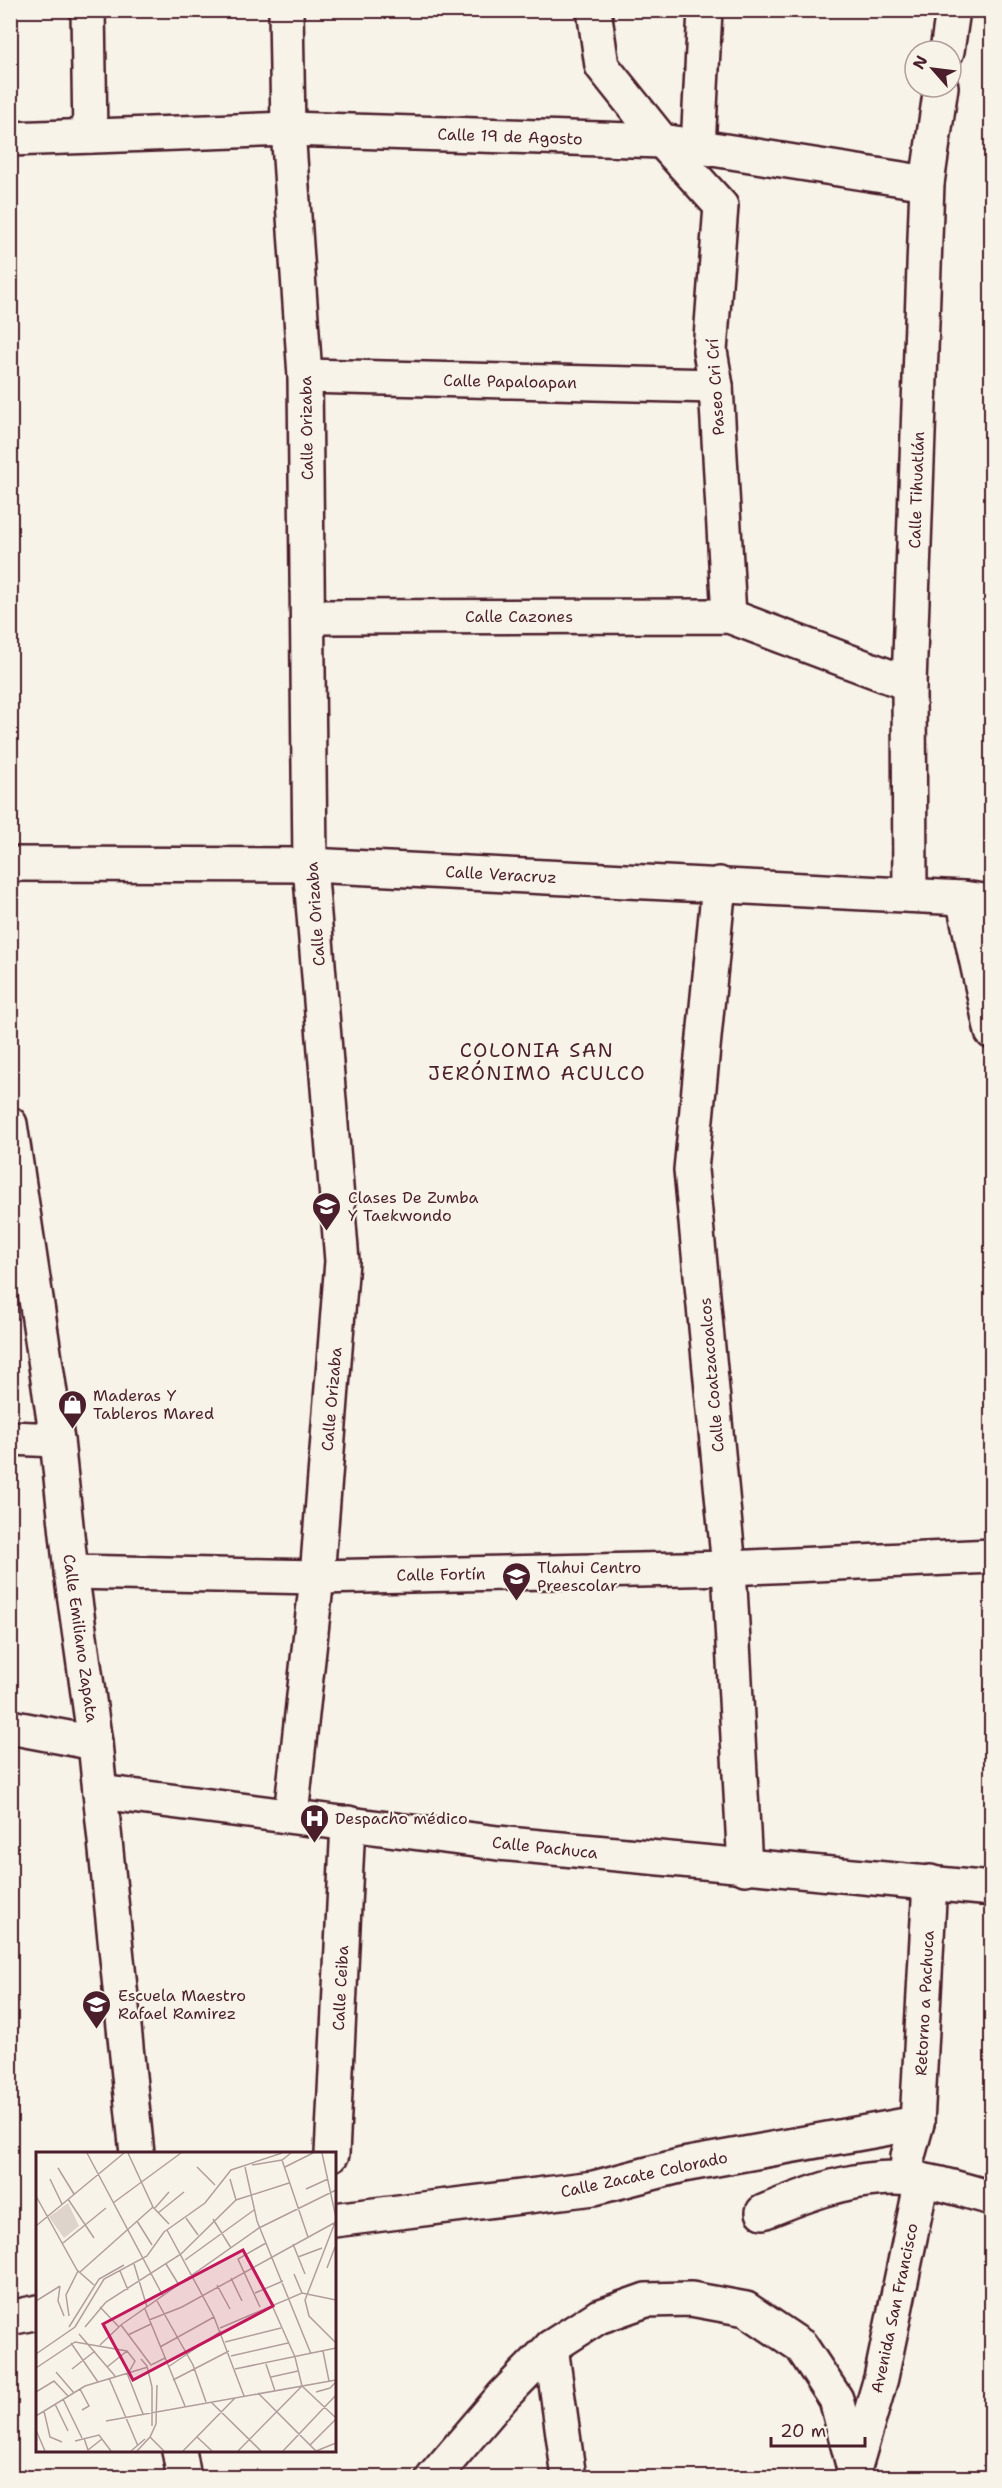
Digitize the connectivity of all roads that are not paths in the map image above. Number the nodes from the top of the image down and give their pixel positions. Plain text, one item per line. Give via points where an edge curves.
1 (88, 10) edge
2 (286, 10) edge
3 (594, 10) edge
4 (705, 10) edge
5 (953, 10) edge
6 (949, 39) edge
7 (940, 99) edge
8 (288, 129) junction
9 (90, 136) junction
10 (10, 139) edge
11 (662, 141) junction
12 (698, 147) junction
13 (927, 183) junction
14 (305, 376) junction
15 (716, 386) junction
16 (729, 616) junction
17 (310, 617) junction
18 (909, 684) junction
19 (10, 864) edge
20 (310, 865) junction
21 (719, 884) junction
22 (910, 895) junction
23 (977, 900) edge
24 (992, 1032) edge
25 (11, 1137) edge
26 (10, 1438) edge
27 (57, 1440) junction
28 (992, 1556) edge
29 (729, 1568) junction
30 (71, 1572) junction
31 (317, 1577) junction
32 (10, 1727) edge
33 (95, 1743) junction
34 (100, 1792) junction
35 (291, 1815) junction
36 (348, 1823) junction
37 (744, 1868) junction
38 (930, 1882) junction
39 (992, 1889) edge
40 (917, 2123) junction
41 (137, 2152) edge
42 (332, 2152) edge
43 (914, 2179) junction
44 (992, 2198) edge
45 (763, 2212) dead end
46 (336, 2220) edge
47 (36, 2312) edge
48 (10, 2318) edge
49 (551, 2347) junction
50 (179, 2452) edge
51 (854, 2473) edge
52 (184, 2478) edge
53 (433, 2478) edge
54 (569, 2478) edge

1 - 9 street
2 - 8 street, Calle Orizaba
3 - 11 street, Paseo Cri Crí via 602,66
4 - 12 street
5 - 6 street
7 - 13 street, Calle Tihuatlán
8 - 9 street, Calle 19 de Agosto
8 - 11 street, Calle 19 de Agosto
8 - 14 street, Calle Orizaba
9 - 10 street, Calle 19 de Agosto
11 - 12 street, Calle 19 de Agosto
11 - 15 street, Paseo Cri Crí via 721,206 710,351
12 - 13 street, Calle 19 de Agosto
13 - 18 street, Calle Tihuatlán
14 - 15 street, Calle Papaloapan
14 - 17 street, Calle Orizaba
15 - 16 street, Paseo Cri Crí
16 - 17 street, Calle Cazones
16 - 18 street
17 - 20 street, Calle Orizaba
18 - 22 street, Calle Tihuatlán
19 - 20 street, Calle Veracruz
20 - 21 street, Calle Veracruz
20 - 31 street, Calle Orizaba via 342,1261
21 - 22 street, Calle Veracruz
21 - 29 street, Calle Coatzacoalcos via 691,1170
22 - 23 street, Calle Veracruz
23 - 24 street
25 - 27 street, Calle Emiliano Zapata
26 - 27 street
27 - 30 street, Calle Emiliano Zapata
28 - 29 street, Calle Fortín
29 - 31 street, Calle Fortín
29 - 37 street, Calle Coatzacoalcos
30 - 31 street, Calle Fortín
30 - 33 street, Calle Emiliano Zapata
31 - 35 street, Calle Orizaba
32 - 33 street
33 - 34 street, Calle Emiliano Zapata
34 - 35 street, Calle Pachuca
34 - 41 street, Calle Emiliano Zapata
35 - 36 street, Calle Pachuca
36 - 37 street, Calle Pachuca
36 - 42 street, Calle Ceiba
37 - 38 street, Calle Pachuca
38 - 39 street, Calle Pachuca
38 - 40 street, Retorno a Pachuca
40 - 43 street, Retorno a Pachuca via 908,2156
40 - 46 street, Calle Zacate Colorado via 683,2165 594,2188
43 - 44 street
43 - 45 street via 874,2179 818,2190
43 - 51 street, Avenida San Francisco via 881,2378
47 - 48 street
49 - 51 street, Avenida San Francisco via 598,2317 646,2300 691,2299 746,2309 801,2346 836,2399
49 - 53 street, Avenida San Francisco via 502,2396
49 - 54 street
50 - 52 street

